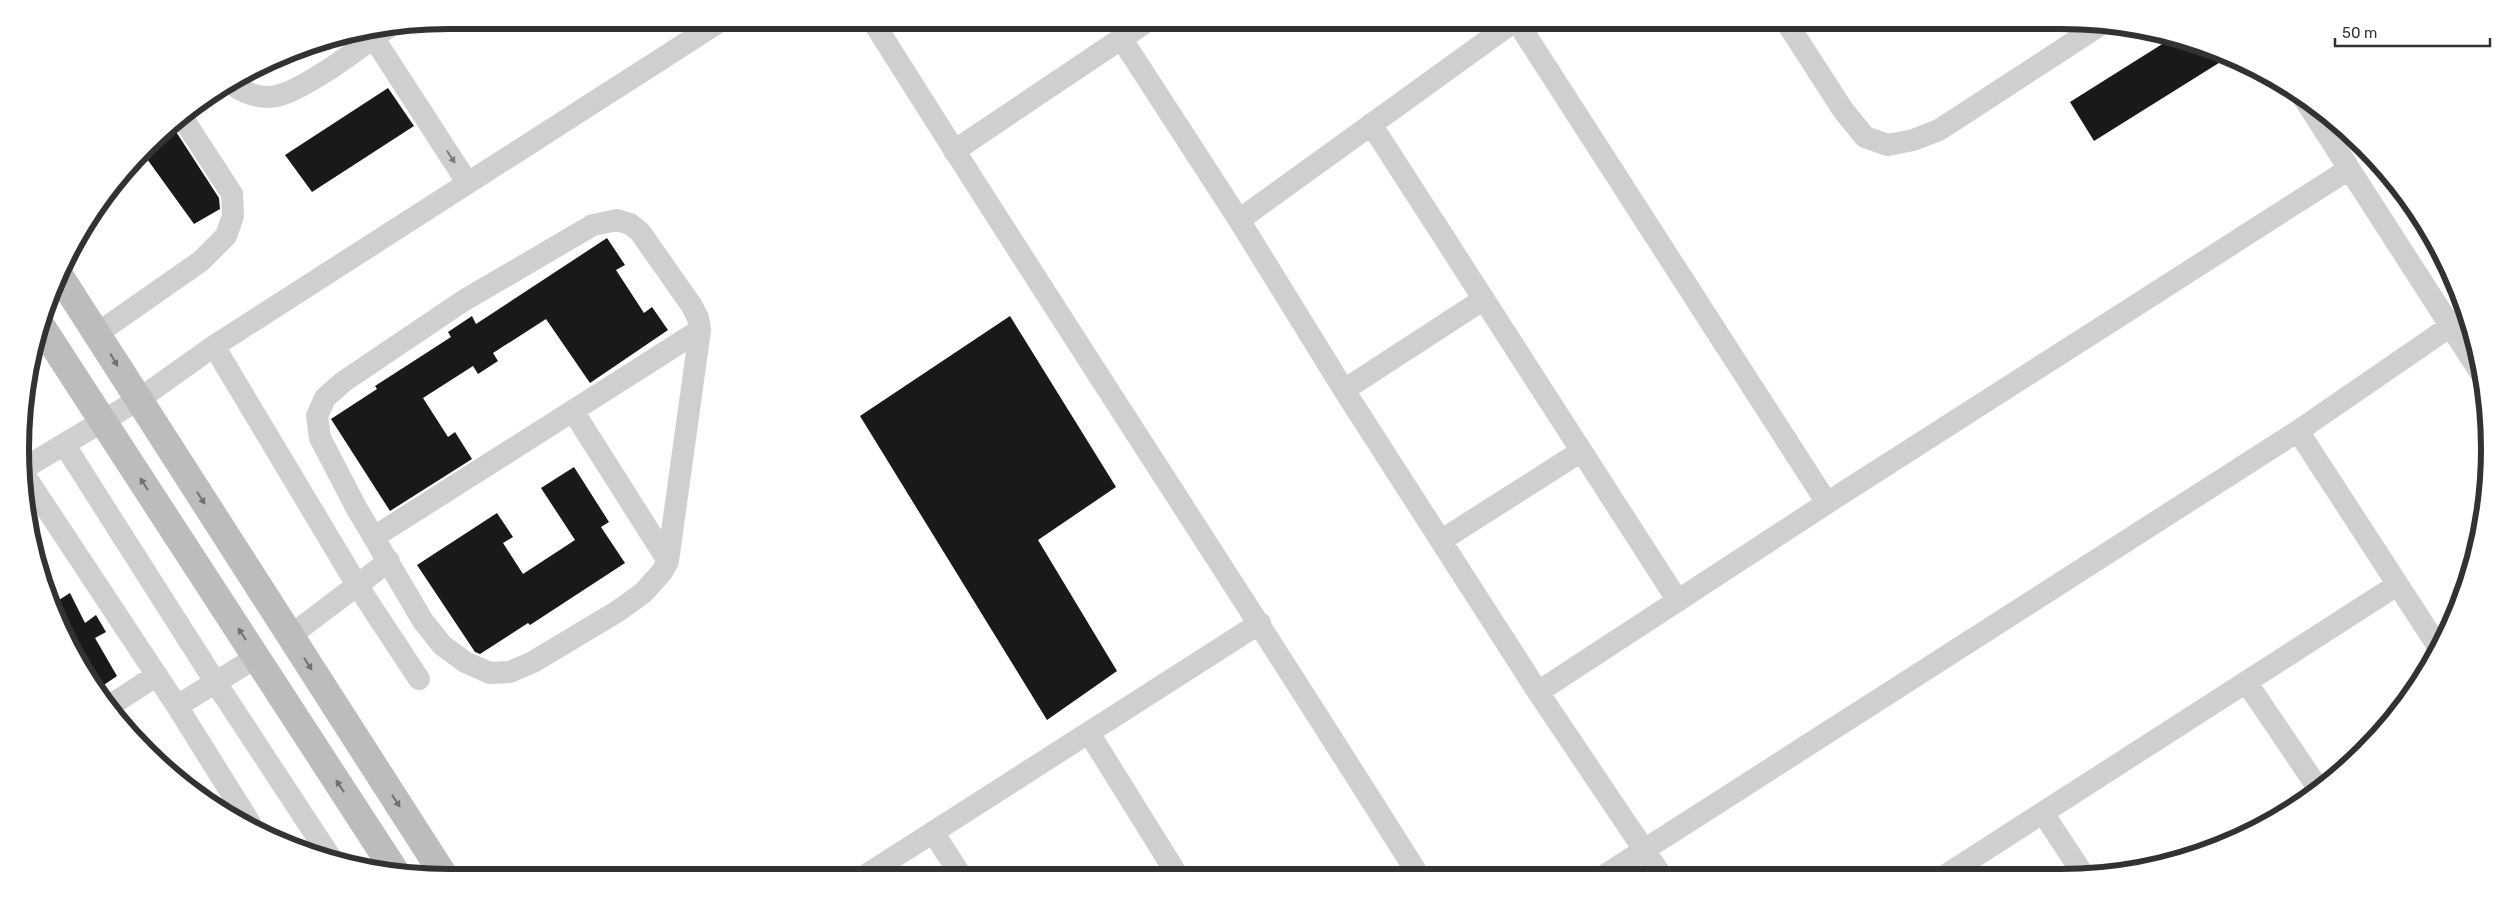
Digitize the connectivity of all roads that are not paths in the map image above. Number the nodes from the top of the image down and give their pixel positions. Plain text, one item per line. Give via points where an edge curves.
1 (693, 29) edge
2 (878, 29) edge
3 (1135, 29) edge
4 (1503, 29) edge
5 (1522, 29) edge
6 (1791, 29) edge
7 (2092, 30) edge
8 (382, 34) edge
9 (376, 35) edge
10 (1121, 38) junction
11 (236, 87) edge
12 (2314, 114) edge
13 (185, 122) edge
14 (1370, 124) junction
15 (954, 151) junction
16 (2349, 169) junction
17 (467, 182) junction
18 (1239, 220) junction
19 (64, 282) edge
20 (1484, 299) junction
21 (2459, 320) edge
22 (700, 330) junction
23 (45, 333) edge
24 (98, 333) junction
25 (2466, 337) edge
26 (214, 346) junction
27 (1344, 390) junction
28 (138, 400) junction
29 (573, 411) junction
30 (103, 421) junction
31 (2298, 431) junction
32 (64, 444) junction
33 (1580, 452) junction
34 (30, 465) edge
35 (31, 484) edge
36 (1827, 503) junction
37 (374, 537) junction
38 (1442, 540) junction
39 (388, 561) junction
40 (668, 561) junction
41 (357, 585) junction
42 (2397, 585) junction
43 (1678, 602) junction
44 (1260, 623) junction
45 (290, 636) junction
46 (2435, 641) edge
47 (257, 657) junction
48 (157, 675) junction
49 (419, 679) dead end
50 (2248, 682) junction
51 (216, 683) junction
52 (1538, 692) junction
53 (114, 703) edge
54 (177, 706) junction
55 (1088, 733) junction
56 (2315, 783) edge
57 (2043, 813) junction
58 (245, 816) edge
59 (933, 832) junction
60 (1644, 849) junction
61 (326, 851) edge
62 (390, 865) edge
63 (2079, 868) edge
64 (439, 869) edge
65 (875, 869) edge
66 (957, 869) edge
67 (1174, 869) edge
68 (1415, 869) edge
69 (1614, 869) edge
70 (1657, 869) edge
71 (1955, 869) edge

1 - 17 street
2 - 15 street
3 - 10 street
4 - 14 street
5 - 36 street
6 - 7 street via 1865,138 1888,145 1939,130
8 -> 17 street via 434,131
9 - 11 street via 296,90 276,96 255,96
10 - 15 street
10 - 18 street
12 - 16 street
13 - 24 street via 232,194 233,216 226,236 201,261
14 - 18 street
14 - 20 street
15 - 44 street
16 - 21 street
16 - 36 street
17 - 26 street
18 - 27 street
19 - 24 street
20 - 27 street
20 - 33 street
21 - 25 street
21 - 31 street
22 - 29 street
22 - 37 street via 688,298 640,232 617,220 593,225 462,301 342,382 325,398 317,416 320,438
22 - 40 street
23 - 30 street
24 -> 28 street
26 - 28 street
26 - 41 street
27 - 38 street
28 - 30 street
28 -> 45 street
29 - 37 street
29 - 40 street
30 - 32 street
47 -> 30 street
31 - 42 street
31 - 60 street
32 - 34 street
32 - 51 street
33 - 38 street
33 - 43 street
35 - 48 street
36 - 43 street
37 - 39 street
38 - 52 street
39 - 40 street via 423,621 442,645 465,662 490,674 510,672 533,662 618,611 655,582
39 - 41 street
41 - 45 street
41 - 49 street
42 - 46 street
42 - 50 street
43 - 52 street
44 - 55 street
44 - 68 street
45 -> 64 street
47 - 51 street
62 -> 47 street
48 - 53 street
48 - 54 street
50 - 56 street
50 - 57 street
51 - 54 street
51 - 61 street
52 - 60 street
54 - 58 street
55 - 59 street
55 - 67 street
57 - 63 street
57 - 71 street
59 - 65 street
59 - 66 street
60 - 69 street
60 - 70 street

